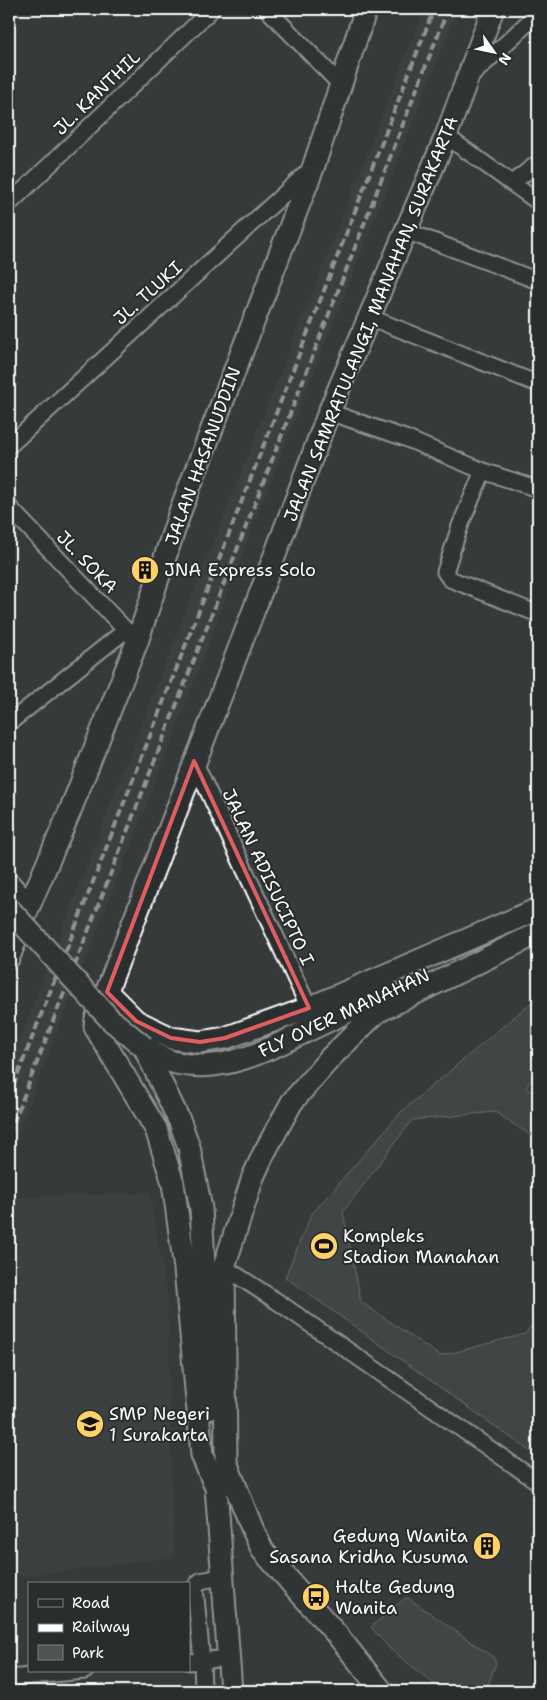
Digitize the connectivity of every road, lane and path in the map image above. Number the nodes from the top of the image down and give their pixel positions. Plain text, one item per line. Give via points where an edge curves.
1 (212, 9) edge
2 (267, 9) edge
3 (366, 9) edge
4 (493, 9) edge
5 (538, 13) edge
6 (466, 82) junction
7 (341, 85) junction
8 (446, 136) junction
9 (538, 163) edge
10 (313, 168) junction
11 (512, 183) junction
12 (538, 202) edge
13 (9, 204) edge
14 (406, 231) junction
15 (538, 281) edge
16 (379, 321) dead end
17 (538, 384) edge
18 (329, 412) junction
19 (9, 446) edge
20 (483, 471) junction
21 (538, 489) edge
22 (9, 507) edge
23 (538, 614) edge
24 (132, 636) junction
25 (9, 723) edge
26 (194, 761) junction
27 (9, 884) edge
28 (19, 908) edge
29 (538, 909) edge
30 (538, 921) edge
31 (538, 933) edge
32 (11, 945) edge
33 (107, 992) junction
34 (309, 1008) junction
35 (144, 1047) junction
36 (224, 1267) junction
37 (538, 1482) edge
38 (216, 1488) junction
39 (222, 1577) junction
40 (229, 1658) junction
41 (195, 1661) edge
42 (74, 1672) edge
43 (9, 1678) edge
44 (203, 1691) edge
45 (231, 1691) edge
46 (382, 1691) edge

1 - 13 street, JL. KANTHIL
2 - 7 street
3 - 7 main road, JALAN HASANUDDIN
4 - 6 main road, JALAN SAMRATULANGI, MANAHAN, SURAKARTA
5 - 6 street
6 - 8 main road, JALAN SAMRATULANGI, MANAHAN, SURAKARTA
7 - 10 main road, JALAN HASANUDDIN
8 - 11 street
8 - 14 main road, JALAN SAMRATULANGI, MANAHAN, SURAKARTA
9 - 11 street
10 - 19 street, JL. TLUKI
10 - 24 main road, JALAN HASANUDDIN
11 - 12 street
14 - 15 street
14 - 18 main road, JALAN SAMRATULANGI, MANAHAN, SURAKARTA
16 - 17 street
18 - 20 street via 405,438
18 - 26 main road, JALAN SAMRATULANGI, MANAHAN, SURAKARTA
20 - 21 street
20 - 23 street via 444,572 450,579
22 - 24 street, JL. SOKA
24 - 25 street
24 - 28 main road, JALAN HASANUDDIN via 70,811
26 - 33 main road, JALAN SAMRATULANGI, MANAHAN, SURAKARTA
26 - 34 street, JALAN ADISUCIPTO I
27 - 28 main road, FLY OVER MANAHAN
28 - 32 main road, JALAN HASANUDDIN
28 - 35 main road, FLY OVER MANAHAN, bridge via 112,1020
29 - 34 main road
30 - 35 main road, FLY OVER MANAHAN via 252,1055 206,1066 182,1065 160,1058
31 - 36 main road via 377,1012 331,1057 292,1102 275,1130 253,1177
33 - 34 main road via 136,1021 170,1038 200,1042 225,1038
33 - 38 main road, JALAN SAMRATULANGI, MANAHAN, SURAKARTA via 96,1026 156,1129 172,1183 185,1269 202,1455
35 - 38 main road, FLY OVER MANAHAN via 189,1147 201,1209
36 - 37 street
36 - 46 main road via 226,1462 264,1551
38 - 39 main road, FLY OVER MANAHAN
39 - 40 main road, FLY OVER MANAHAN
39 - 41 street via 200,1581 195,1587
40 - 41 street
40 - 45 main road, FLY OVER MANAHAN
41 - 44 street
42 - 43 street

